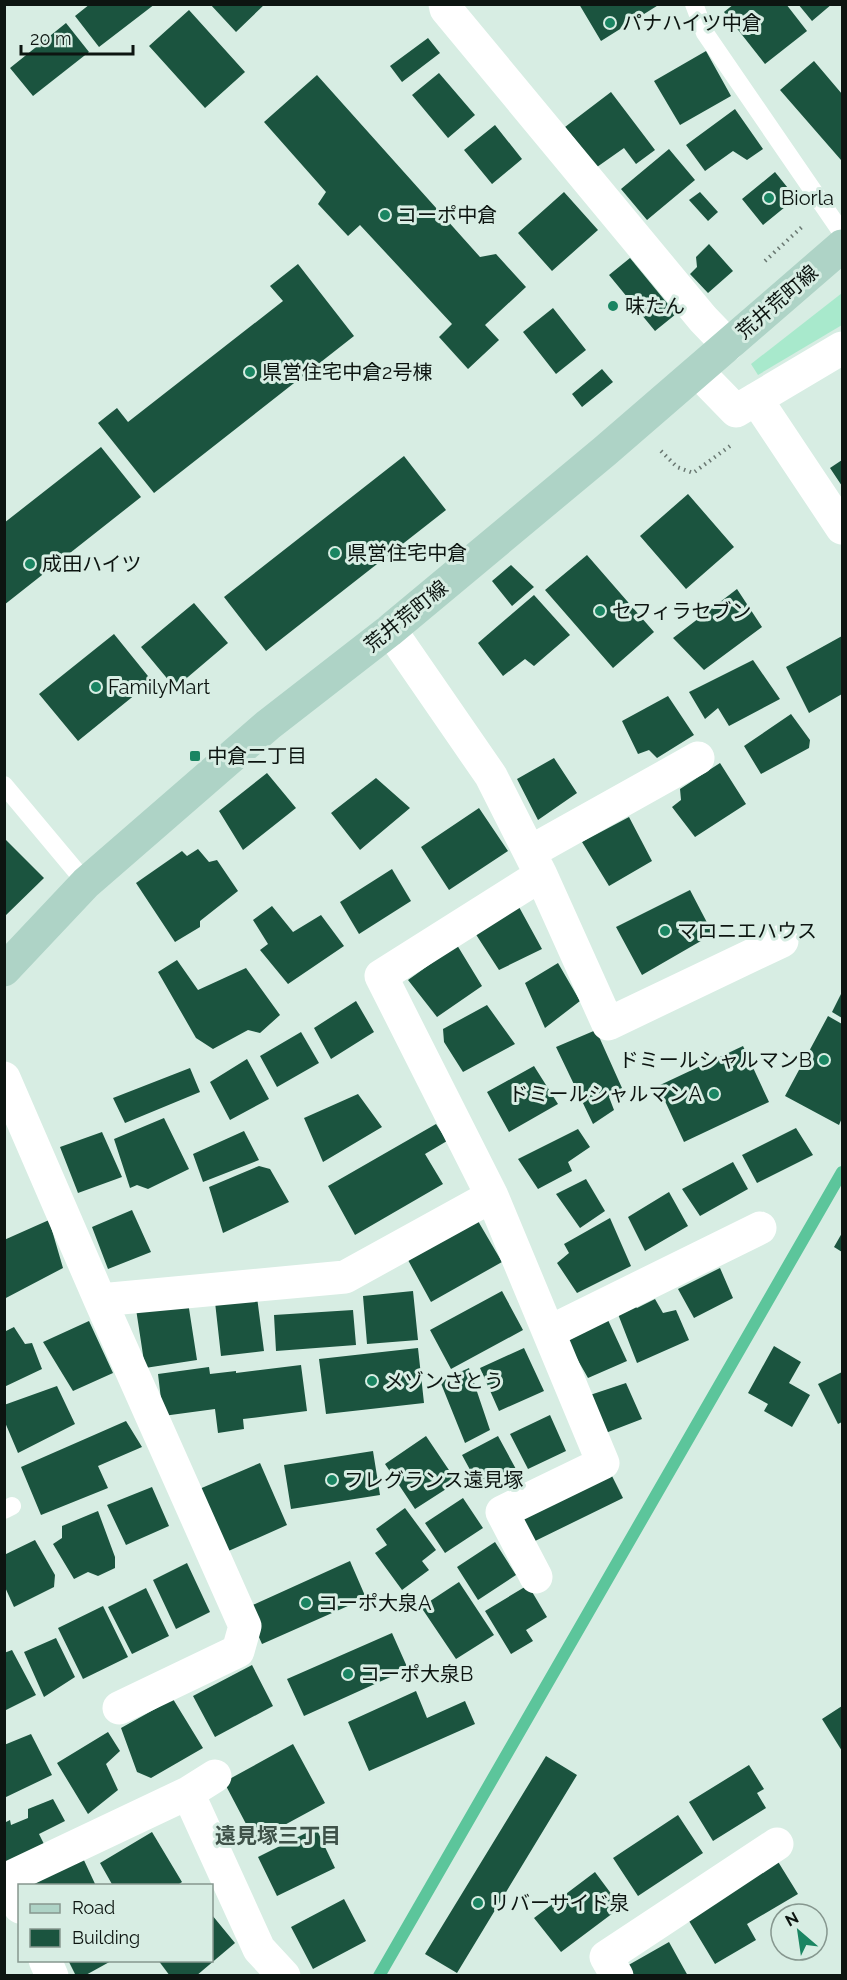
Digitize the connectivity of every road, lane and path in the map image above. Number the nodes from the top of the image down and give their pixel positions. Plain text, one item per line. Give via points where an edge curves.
1 (445, 4) edge
2 (694, 4) edge
3 (843, 233) edge
4 (843, 246) edge
5 (728, 345) junction
6 (843, 348) edge
7 (698, 372) junction
8 (756, 399) junction
9 (843, 528) edge
10 (389, 631) junction
11 (698, 758) dead end
12 (4, 785) edge
13 (536, 863) junction
14 (86, 884) junction
15 (782, 941) dead end
16 (4, 970) edge
17 (4, 1078) edge
18 (492, 1196) junction
19 (760, 1228) dead end
20 (100, 1300) junction
21 (549, 1332) junction
22 (536, 1577) dead end
23 (119, 1708) dead end
24 (215, 1776) dead end
25 (188, 1793) junction
26 (777, 1844) dead end
27 (19, 1884) edge
28 (46, 1962) edge
29 (52, 1976) edge
30 (284, 1976) edge
31 (617, 1976) edge

1 - 5 street via 695,310
2 - 3 lane via 705,33
4 - 5 main road, 荒井荒町線
5 - 7 main road, 荒井荒町線
6 - 8 street
7 - 8 street via 736,411
7 - 10 main road, 荒井荒町線
8 - 9 street
10 - 13 street via 491,776
10 - 14 main road, 荒井荒町線 via 268,725
11 - 13 street
12 - 14 lane
13 - 15 street via 608,1024
13 - 18 street via 381,976
14 - 16 main road, 荒井荒町線
17 - 20 street
18 - 20 street via 345,1277
18 - 21 street
19 - 21 street
20 - 23 street via 245,1626 238,1651
21 - 22 street via 603,1464 502,1512
24 - 25 street
25 - 27 street
25 - 30 street via 259,1948
26 - 31 street via 606,1957
28 - 29 street

